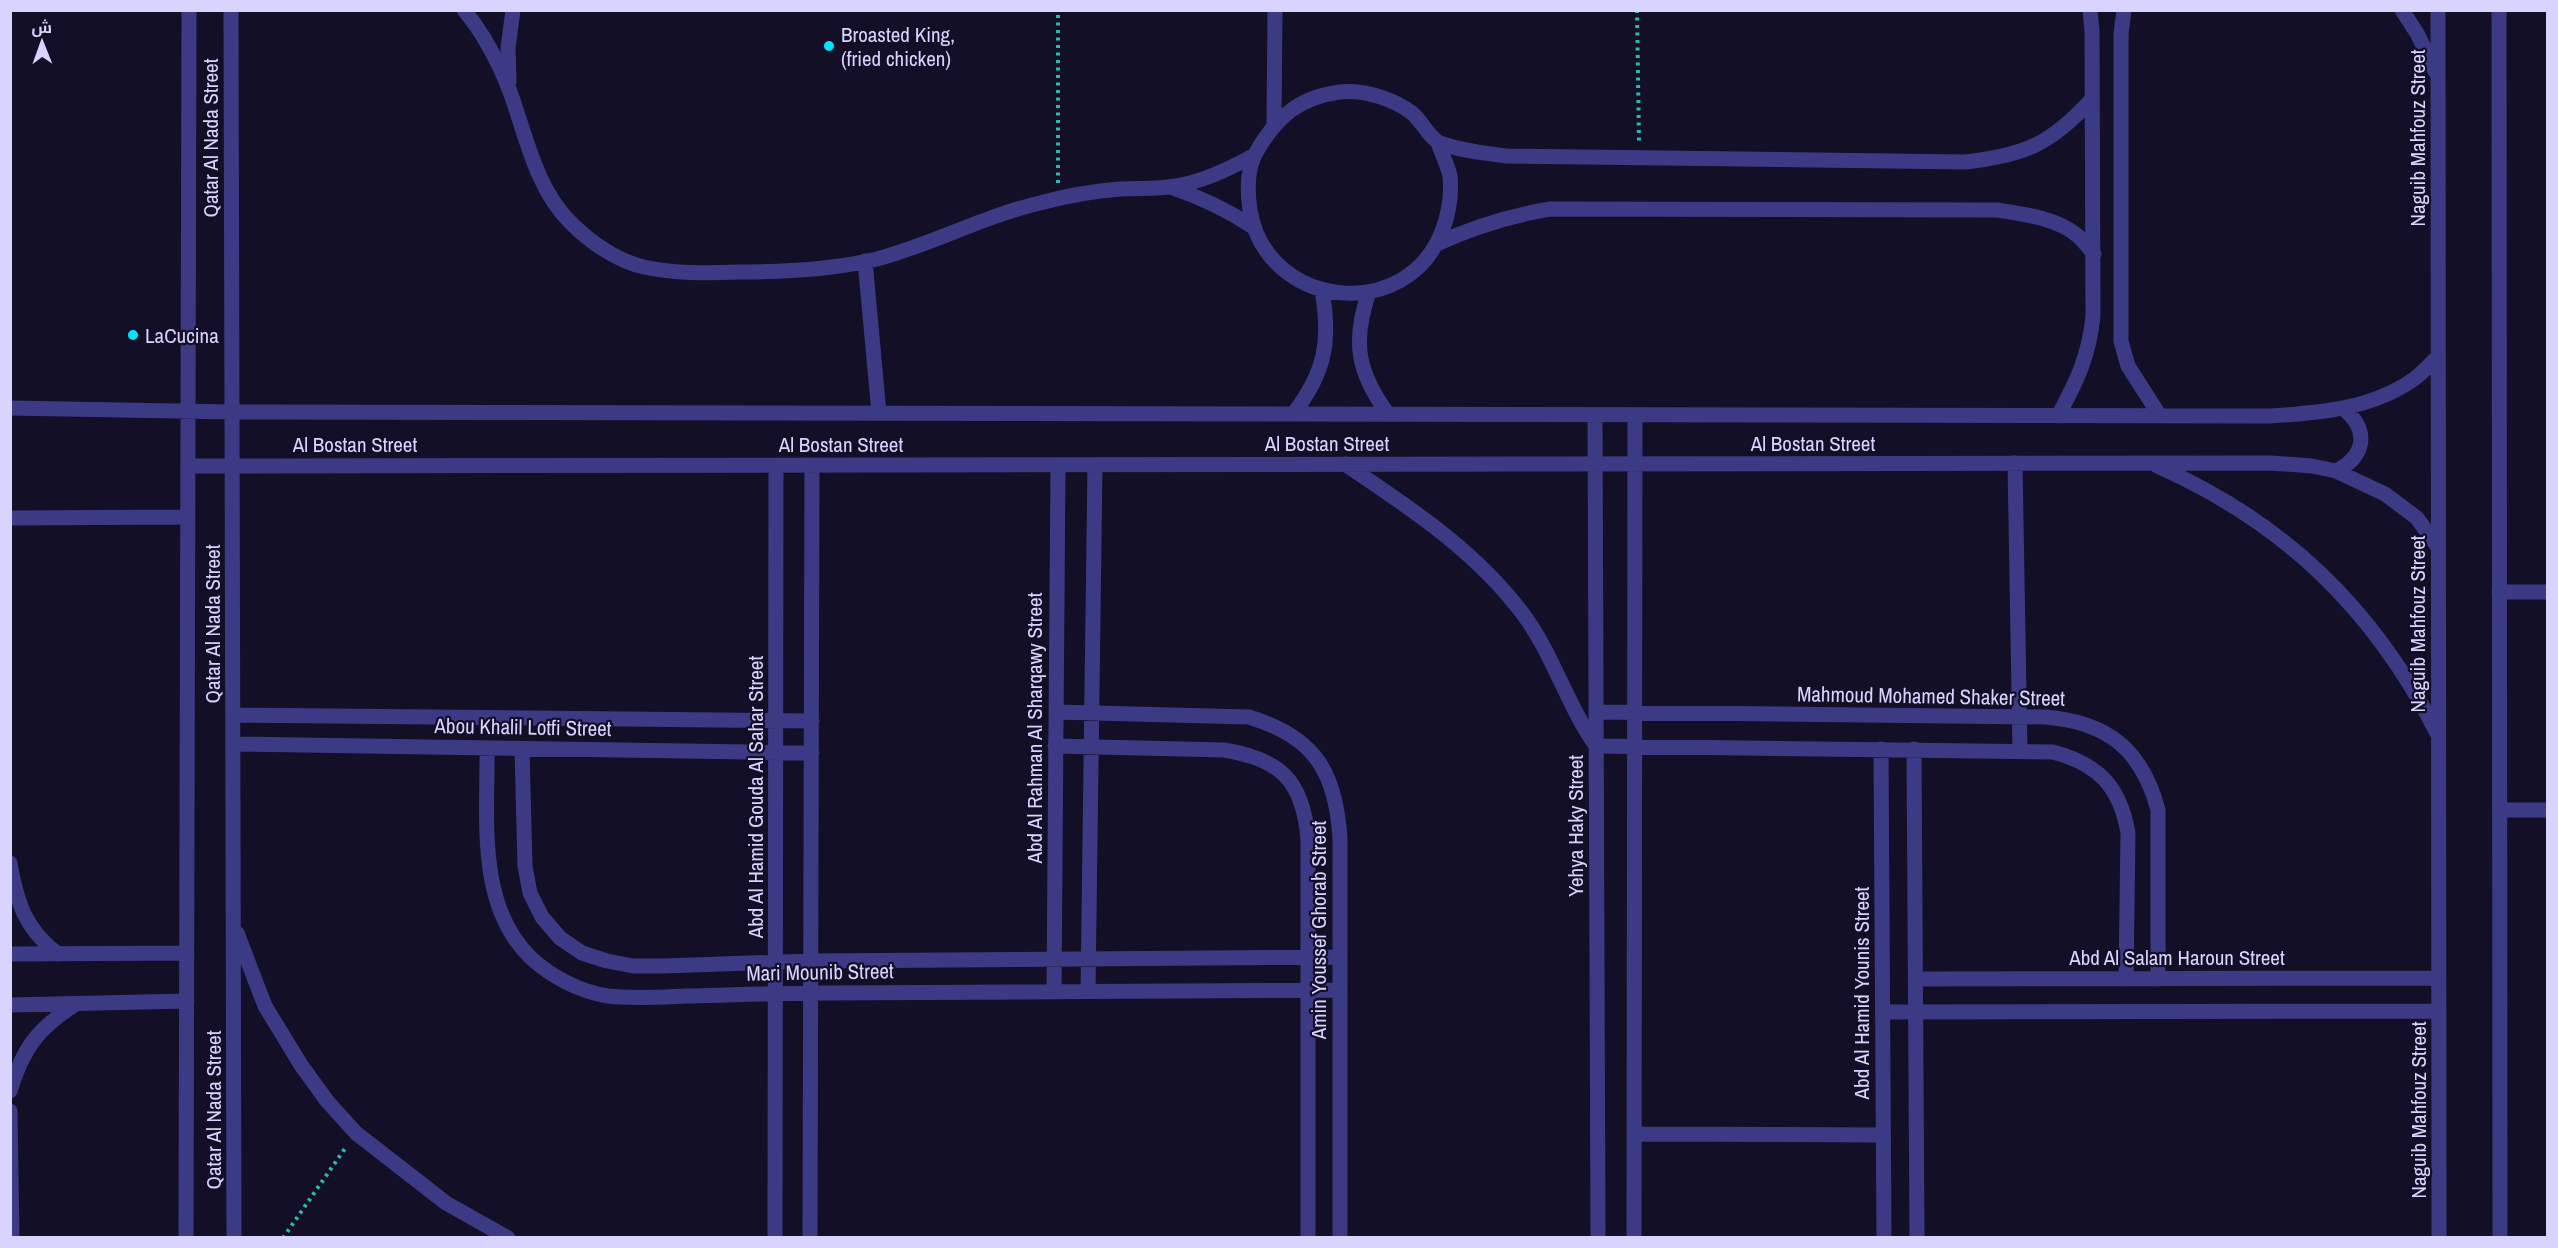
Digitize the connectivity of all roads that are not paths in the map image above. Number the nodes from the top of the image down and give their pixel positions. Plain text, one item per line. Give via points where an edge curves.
1 (189, 10) edge
2 (231, 10) edge
3 (464, 10) edge
4 (513, 10) edge
5 (1275, 10) edge
6 (2090, 10) edge
7 (2124, 10) edge
8 (2402, 10) edge
9 (2438, 10) edge
10 (2499, 10) edge
11 (2439, 80) junction
12 (509, 88) junction
13 (2092, 99) junction
14 (1274, 124) junction
15 (1438, 142) junction
16 (1254, 156) junction
17 (1170, 187) junction
18 (1252, 226) junction
19 (1437, 244) junction
20 (2094, 254) junction
21 (865, 261) junction
22 (1322, 291) junction
23 (1369, 292) junction
24 (2438, 357) junction
25 (10, 408) edge
26 (2344, 408) junction
27 (188, 411) junction
28 (232, 412) junction
29 (879, 413) junction
30 (1294, 413) junction
31 (1388, 414) junction
32 (1595, 414) junction
33 (1635, 415) junction
34 (2058, 416) junction
35 (2160, 416) junction
36 (1344, 464) junction
37 (1595, 464) junction
38 (1635, 464) junction
39 (2015, 464) junction
40 (2151, 464) junction
41 (776, 465) junction
42 (812, 465) junction
43 (1058, 465) junction
44 (1095, 465) junction
45 (188, 466) junction
46 (232, 466) junction
47 (2336, 471) junction
48 (188, 517) junction
49 (10, 518) edge
50 (2438, 547) junction
51 (2499, 592) junction
52 (2547, 592) edge
53 (1056, 712) junction
54 (1596, 712) junction
55 (1092, 713) junction
56 (1634, 713) junction
57 (233, 715) junction
58 (2019, 717) junction
59 (776, 721) junction
60 (812, 721) junction
61 (2439, 735) junction
62 (233, 744) junction
63 (1055, 746) junction
64 (1596, 746) junction
65 (1634, 746) junction
66 (1091, 747) junction
67 (487, 748) junction
68 (522, 748) junction
69 (1881, 749) junction
70 (1914, 749) junction
71 (2020, 751) junction
72 (776, 752) junction
73 (812, 753) junction
74 (2499, 810) junction
75 (2547, 810) edge
76 (10, 863) edge
77 (233, 924) junction
78 (187, 953) junction
79 (10, 954) edge
80 (58, 954) junction
81 (1308, 957) junction
82 (1340, 957) junction
83 (1054, 959) junction
84 (1089, 959) junction
85 (776, 962) junction
86 (812, 962) junction
87 (2126, 978) junction
88 (2439, 978) junction
89 (1915, 979) junction
90 (2158, 979) junction
91 (1308, 990) junction
92 (1340, 990) junction
93 (1088, 991) junction
94 (1054, 992) junction
95 (811, 993) junction
96 (776, 994) junction
97 (187, 1001) junction
98 (76, 1004) junction
99 (10, 1005) edge
100 (2438, 1011) junction
101 (1882, 1012) junction
102 (1915, 1013) junction
103 (10, 1091) edge
104 (10, 1111) edge
105 (1634, 1134) junction
106 (1883, 1135) junction
107 (12, 1238) edge
108 (186, 1238) edge
109 (234, 1238) edge
110 (508, 1238) edge
111 (776, 1238) edge
112 (810, 1238) edge
113 (1308, 1238) edge
114 (1340, 1238) edge
115 (1598, 1238) edge
116 (1634, 1238) edge
117 (1884, 1238) edge
118 (1917, 1238) edge
119 (2439, 1238) edge
120 (2500, 1238) edge

1 - 27 street, Qatar Al Nada Street
2 - 28 street, Qatar Al Nada Street
3 - 12 street via 492,52
4 - 12 street via 508,48
5 - 14 street
6 - 13 street
7 - 35 street via 2121,341 2128,366
8 - 11 street
9 - 11 street, Naguib Mahfouz Street
10 - 51 street
11 - 24 street, Naguib Mahfouz Street
12 - 21 street via 545,187 569,222 602,250 641,267 684,273 783,272
13 - 15 street via 2069,125 2037,145 2002,158 1965,162 1507,156
13 - 20 street
14 - 15 street via 1304,101 1341,91 1379,96 1413,113
14 - 16 street
15 - 19 street via 1450,175 1450,210
16 - 17 street via 1227,170
16 - 18 street via 1247,191
17 - 18 street via 1227,209
17 - 21 street via 1058,198
18 - 22 street via 1268,255 1284,270
19 - 20 street via 1511,215 1550,209 1997,210 2052,222 2077,236
19 - 23 street via 1419,266 1396,283
20 - 34 street via 2090,341 2084,366
21 - 29 street
22 - 23 street
22 - 30 street via 1327,317 1323,360 1310,393
23 - 31 street via 1360,317 1358,343 1372,393
24 - 26 street, Al Bostan Street via 2413,380 2380,397
24 - 50 street, Naguib Mahfouz Street
25 - 27 street, Al Bostan Street
26 - 35 street, Al Bostan Street via 2270,416
26 - 47 street via 2360,429 2361,442 2353,460
27 - 28 street, Al Bostan Street
27 - 45 street, Qatar Al Nada Street
28 - 29 street, Al Bostan Street
28 - 46 street, Qatar Al Nada Street
29 - 30 street, Al Bostan Street
30 - 31 street, Al Bostan Street
31 - 32 street, Al Bostan Street
32 - 33 street, Al Bostan Street
32 - 37 street, Yehya Haky Street
33 - 34 street, Al Bostan Street
33 - 38 street
34 - 35 street, Al Bostan Street
36 - 37 street, Al Bostan Street
36 - 44 street, Al Bostan Street
36 - 64 street via 1447,535 1488,572 1524,615
37 - 38 street, Al Bostan Street
37 - 54 street, Yehya Haky Street
38 - 39 street, Al Bostan Street
38 - 56 street
39 - 40 street, Al Bostan Street
39 - 58 street
40 - 47 street, Al Bostan Street via 2271,463
40 - 61 street via 2224,499 2321,572 2399,665
41 - 42 street, Al Bostan Street
41 - 46 street, Al Bostan Street
41 - 59 street, Abd Al Hamid Gouda Al Sahar Street
42 - 43 street, Al Bostan Street
42 - 60 street
43 - 44 street, Al Bostan Street
43 - 53 street, Abd Al Rahman Al Sharqawy Street
44 - 55 street
45 - 46 street, Al Bostan Street
45 - 48 street, Qatar Al Nada Street
46 - 57 street, Qatar Al Nada Street
47 - 50 street, Al Bostan Street via 2393,500 2417,518
48 - 49 street
48 - 78 street, Qatar Al Nada Street
50 - 61 street, Naguib Mahfouz Street
51 - 52 street
51 - 74 street
53 - 55 street, Amin Youssef Ghorab Street
53 - 63 street, Abd Al Rahman Al Sharqawy Street
54 - 56 street, Mahmoud Mohamed Shaker Street
54 - 64 street, Yehya Haky Street
55 - 66 street
55 - 82 street, Amin Youssef Ghorab Street via 1248,717 1275,725 1299,740 1323,768 1339,811
56 - 58 street, Mahmoud Mohamed Shaker Street
56 - 65 street
57 - 59 street, Abou Khalil Lotfi Street
57 - 62 street, Qatar Al Nada Street
58 - 71 street
58 - 90 street, Mahmoud Mohamed Shaker Street via 2071,719 2097,728 2120,742 2151,785 2158,810 2159,837
59 - 60 street, Abou Khalil Lotfi Street
59 - 72 street, Abd Al Hamid Gouda Al Sahar Street
60 - 73 street
61 - 88 street, Naguib Mahfouz Street
62 - 67 street, Abou Khalil Lotfi Street
62 - 77 street, Qatar Al Nada Street
63 - 66 street, Amin Youssef Ghorab Street
63 - 83 street, Abd Al Rahman Al Sharqawy Street
64 - 65 street
64 - 115 street, Yehya Haky Street
65 - 69 street
65 - 105 street
66 - 81 street, Amin Youssef Ghorab Street via 1224,750 1251,754 1275,767 1294,787 1306,811
66 - 84 street
67 - 68 street, Abou Khalil Lotfi Street
67 - 96 street, Mari Mounib Street via 492,881 512,934 530,957 553,975 607,996
68 - 72 street, Abou Khalil Lotfi Street
68 - 85 street, Mari Mounib Street via 525,866 530,893 542,917 560,938 582,953 633,966
69 - 70 street
69 - 101 street, Abd Al Hamid Younis Street
70 - 71 street
70 - 89 street
71 - 87 street via 2072,757 2090,766 2117,795 2128,833
72 - 73 street, Abou Khalil Lotfi Street
72 - 85 street, Abd Al Hamid Gouda Al Sahar Street
73 - 86 street
74 - 75 street
74 - 120 street
76 - 80 street via 28,923 40,940
77 - 109 street, Qatar Al Nada Street
77 - 110 street via 265,1006 327,1101 356,1133 446,1203
78 - 80 street
78 - 97 street, Qatar Al Nada Street
79 - 80 street
81 - 82 street, Mari Mounib Street
81 - 84 street, Mari Mounib Street
81 - 91 street, Amin Youssef Ghorab Street
82 - 92 street, Amin Youssef Ghorab Street
83 - 84 street, Mari Mounib Street
83 - 86 street, Mari Mounib Street
83 - 94 street, Abd Al Rahman Al Sharqawy Street
84 - 93 street
85 - 86 street, Mari Mounib Street
85 - 96 street, Abd Al Hamid Gouda Al Sahar Street
86 - 95 street
87 - 89 street, Abd Al Salam Haroun Street
87 - 90 street, Abd Al Salam Haroun Street
88 - 90 street, Abd Al Salam Haroun Street
88 - 100 street, Naguib Mahfouz Street
89 - 102 street
91 - 92 street, Mari Mounib Street
91 - 93 street, Mari Mounib Street
91 - 113 street, Amin Youssef Ghorab Street
92 - 114 street, Amin Youssef Ghorab Street
93 - 94 street, Mari Mounib Street
94 - 95 street, Mari Mounib Street
95 - 96 street, Mari Mounib Street
95 - 112 street
96 - 111 street, Abd Al Hamid Gouda Al Sahar Street
97 - 98 street
97 - 108 street, Qatar Al Nada Street
98 - 99 street
98 - 103 street via 52,1019 32,1040
100 - 102 street
100 - 119 street, Naguib Mahfouz Street
101 - 102 street
101 - 106 street, Abd Al Hamid Younis Street
102 - 118 street
104 - 107 street
105 - 106 street
105 - 116 street
106 - 117 street, Abd Al Hamid Younis Street

